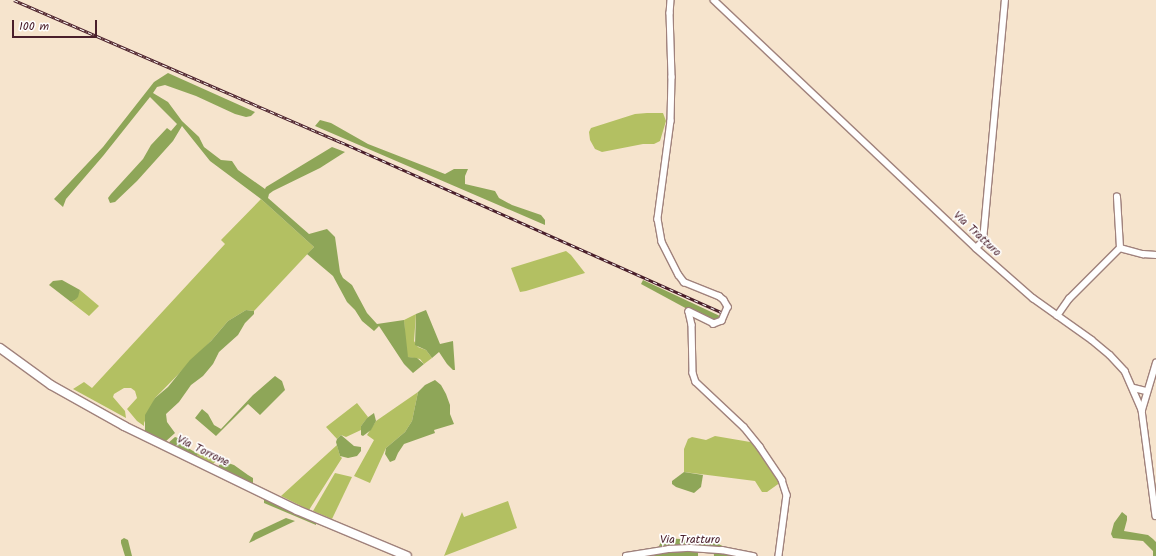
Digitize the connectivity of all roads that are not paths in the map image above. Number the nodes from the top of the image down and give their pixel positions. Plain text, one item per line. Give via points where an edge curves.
1 (671, 0) edge
2 (714, 0) edge
3 (1005, 0) edge
4 (1117, 198) dead end
5 (976, 248) junction
6 (1120, 248) junction
7 (1156, 255) edge
8 (1057, 316) junction
9 (0, 348) edge
10 (1156, 363) edge
11 (1134, 388) junction
12 (1146, 391) junction
13 (1142, 410) junction
14 (1156, 516) edge
15 (407, 556) edge
16 (626, 556) edge
17 (754, 556) edge
18 (779, 556) edge

1 - 18 street via 671,121 658,219 662,242 684,282 719,296 728,307 722,321 714,324 689,312 692,325 693,373 696,382 744,427 782,480 787,495
2 - 5 street, Via Tratturo
3 - 5 street via 983,241
4 - 6 street
5 - 8 street, Via Tratturo
6 - 7 street
6 - 8 street via 1069,299
8 - 11 street, Via Tratturo via 1110,355 1125,371
9 - 15 main road, Via Torrone via 51,385 124,426 297,510
10 - 12 street
11 - 12 street
11 - 13 street, Via Tratturo
12 - 13 street
13 - 14 street, Via Tratturo
16 - 17 street, Via Tratturo via 690,548

